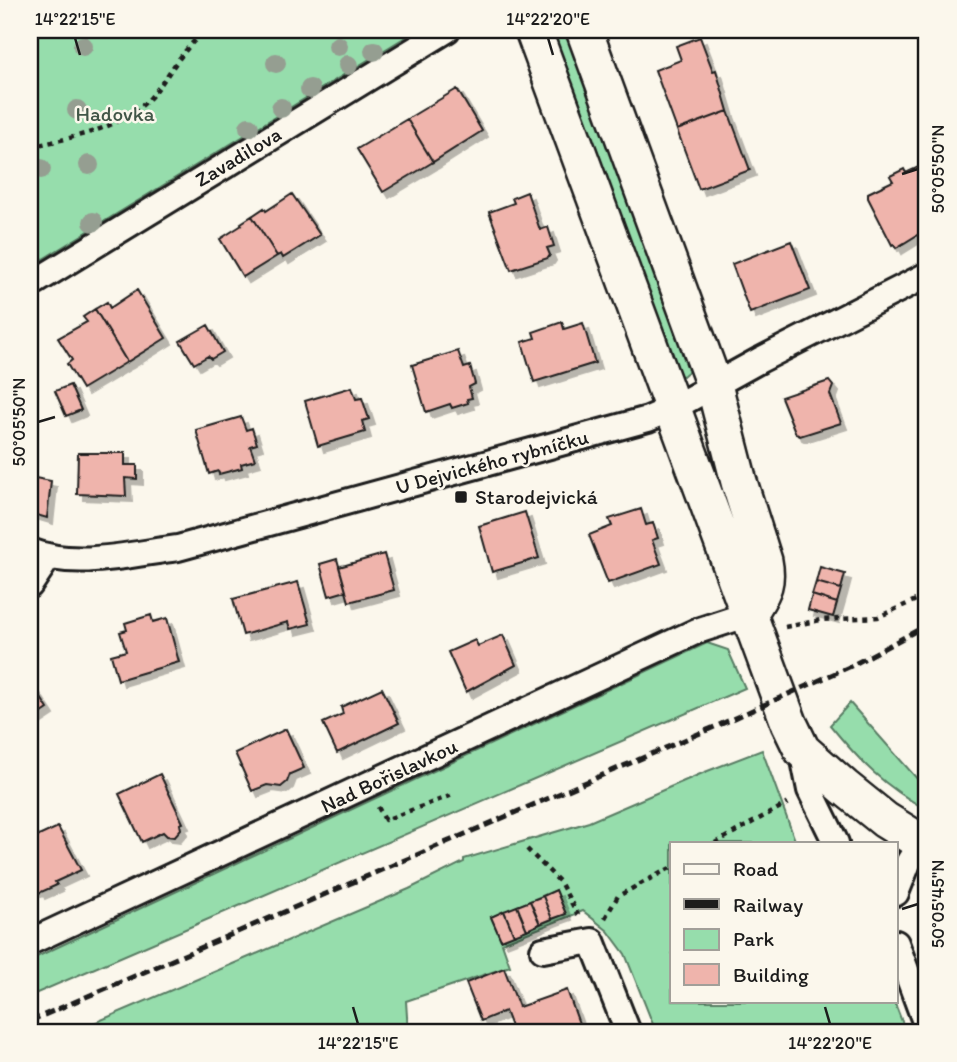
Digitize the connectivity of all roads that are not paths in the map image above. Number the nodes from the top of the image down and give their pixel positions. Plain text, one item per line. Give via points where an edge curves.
1 (447, 30) edge
2 (533, 30) edge
3 (584, 30) edge
4 (927, 275) edge
5 (30, 285) edge
6 (714, 385) junction
7 (673, 408) junction
8 (39, 554) edge
9 (30, 585) edge
10 (749, 614) junction
11 (802, 750) junction
12 (836, 842) edge
13 (924, 844) edge
14 (898, 888) edge
15 (30, 942) edge
16 (898, 948) edge
17 (543, 950) dead end
18 (927, 1027) edge
19 (628, 1032) edge

1 - 5 street, Zavadilova
2 - 7 street
3 - 6 street
4 - 6 street, U Dejvického rybníčku
6 - 7 street, U Dejvického rybníčku
6 - 10 street via 766,574 765,586
7 - 8 street, U Dejvického rybníčku via 622,427 178,548 106,558
7 - 10 street
8 - 9 street
10 - 11 street
10 - 15 street, Nad Bořislavkou via 696,631
11 - 12 street via 810,790
11 - 13 street via 885,820
13 - 14 street via 908,863
16 - 18 street
17 - 19 street via 592,941

